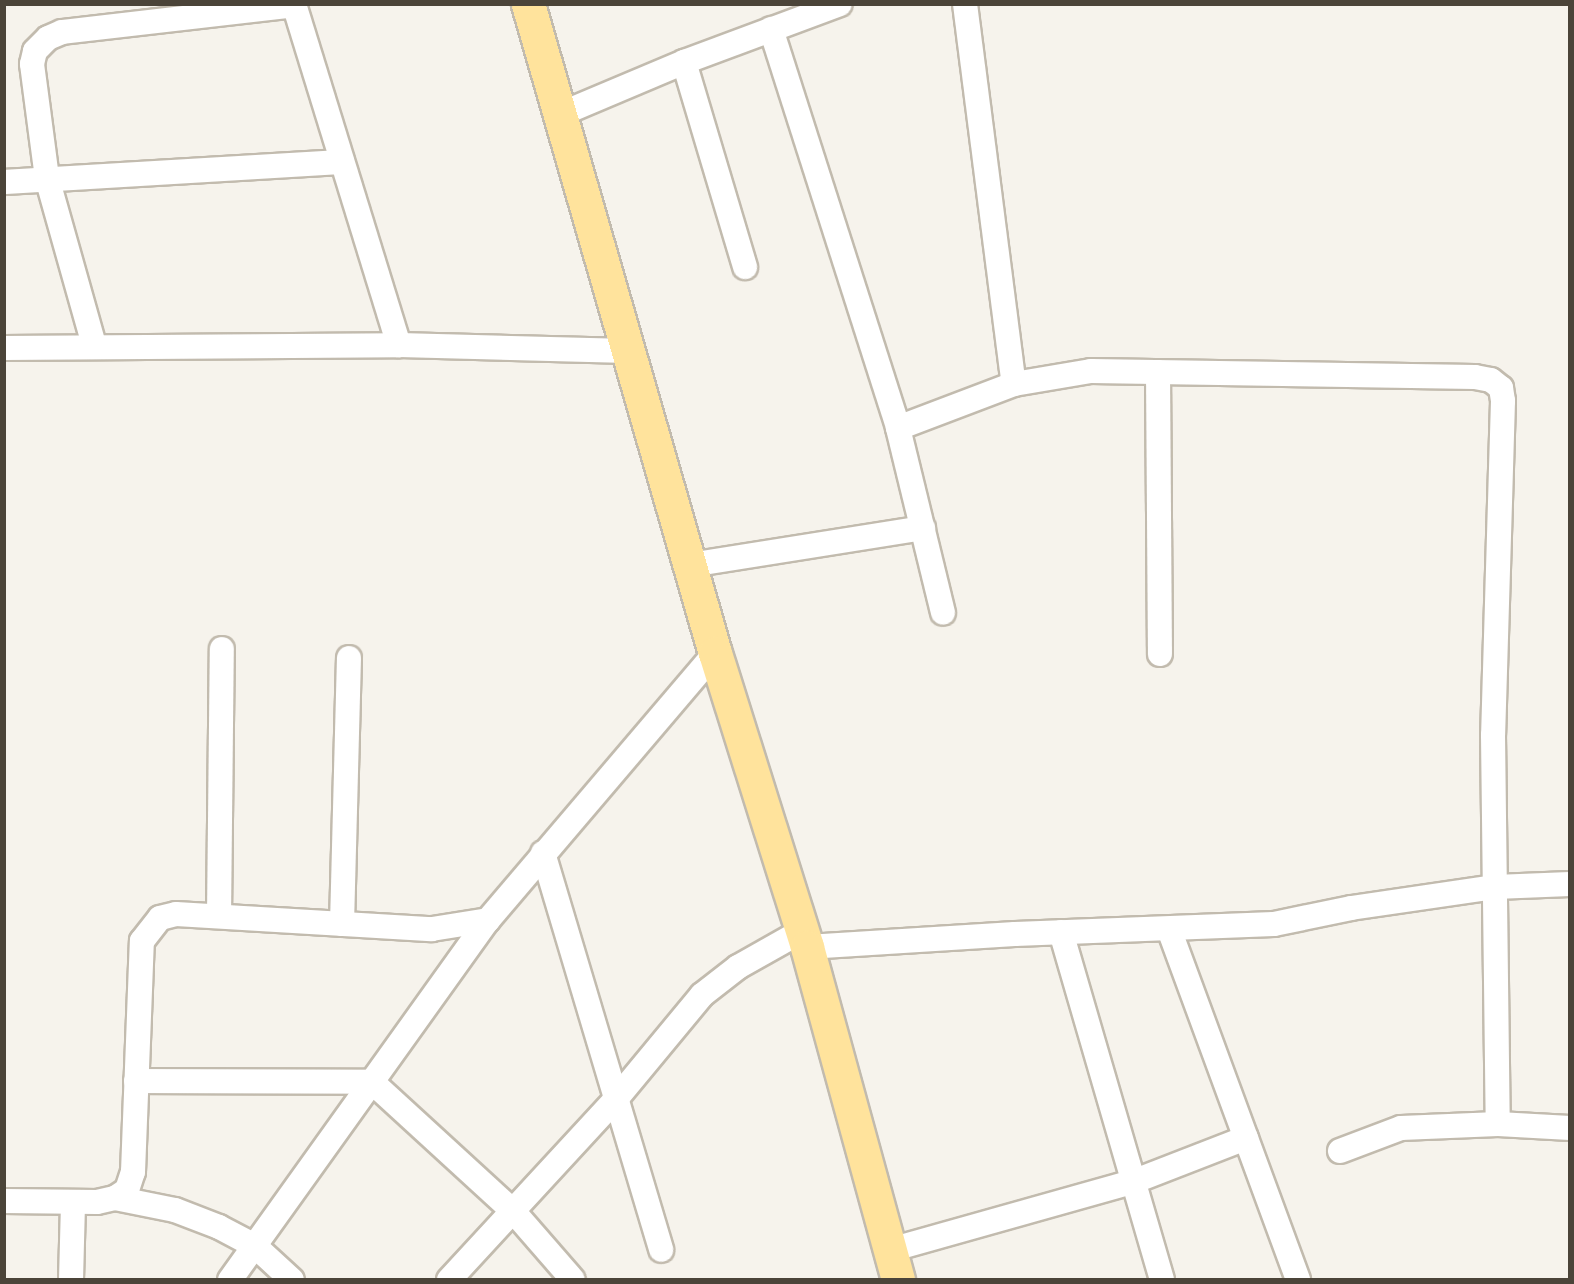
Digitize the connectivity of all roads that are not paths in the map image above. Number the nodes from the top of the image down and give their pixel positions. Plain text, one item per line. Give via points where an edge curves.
1 (528, 4) edge
2 (840, 4) edge
3 (965, 4) edge
4 (294, 5) edge
5 (771, 29) junction
6 (684, 62) junction
7 (561, 114) junction
8 (340, 162) junction
9 (46, 178) junction
10 (4, 182) edge
11 (745, 267) dead end
12 (94, 345) junction
13 (399, 345) junction
14 (4, 348) edge
15 (629, 351) junction
16 (1158, 372) junction
17 (1014, 384) junction
18 (898, 428) junction
19 (923, 528) junction
20 (690, 565) junction
21 (943, 613) dead end
22 (222, 650) dead end
23 (715, 653) junction
24 (1160, 654) dead end
25 (349, 658) dead end
26 (543, 853) junction
27 (1569, 884) edge
28 (1495, 887) junction
29 (219, 916) junction
30 (488, 920) junction
31 (342, 924) junction
32 (1169, 929) junction
33 (1061, 932) junction
34 (804, 939) junction
35 (136, 1081) junction
36 (372, 1082) junction
37 (616, 1099) junction
38 (1498, 1124) junction
39 (1569, 1128) edge
40 (1246, 1138) junction
41 (1340, 1151) dead end
42 (1135, 1181) junction
43 (115, 1198) junction
44 (4, 1201) edge
45 (73, 1202) junction
46 (513, 1211) junction
47 (255, 1246) junction
48 (661, 1250) dead end
49 (894, 1265) edge
50 (71, 1280) edge
51 (230, 1280) edge
52 (292, 1280) edge
53 (449, 1280) edge
54 (573, 1280) edge
55 (1162, 1280) edge
56 (1298, 1280) edge

1 - 7 main road
2 - 5 street
3 - 17 street
4 - 8 street
4 - 9 street via 62,32 48,38 35,51 32,64
5 - 6 street
5 - 18 street
6 - 7 street
6 - 11 street
7 - 15 main road
8 - 9 street
8 - 13 street
9 - 10 street
9 - 12 street
12 - 13 street
12 - 14 street
13 - 15 street
15 - 20 main road
16 - 17 street via 1091,371
16 - 24 street
16 - 28 street via 1475,377 1491,380 1501,388 1493,735
17 - 18 street
18 - 19 street
19 - 20 street
19 - 21 street
20 - 23 main road
22 - 29 street
23 - 26 street
23 - 34 main road
25 - 31 street
26 - 30 street via 509,900
26 - 37 street
27 - 28 street
28 - 32 street via 1351,908 1274,924
28 - 38 street
29 - 31 street
29 - 35 street via 176,914 160,918 148,929 140,954
30 - 31 street via 432,929
30 - 36 street
32 - 33 street
32 - 40 street
33 - 34 street
33 - 42 street
34 - 37 street via 738,967 702,995
34 - 49 main road
35 - 36 street
35 - 43 street via 133,1173 127,1190
36 - 46 street
36 - 47 street
37 - 46 street
37 - 48 street
38 - 39 street
38 - 41 street via 1401,1128
40 - 42 street
40 - 56 street
42 - 49 street
42 - 55 street
43 - 45 street
43 - 47 street via 197,1218
44 - 45 street
45 - 50 street
46 - 53 street
46 - 54 street
47 - 51 street
47 - 52 street

